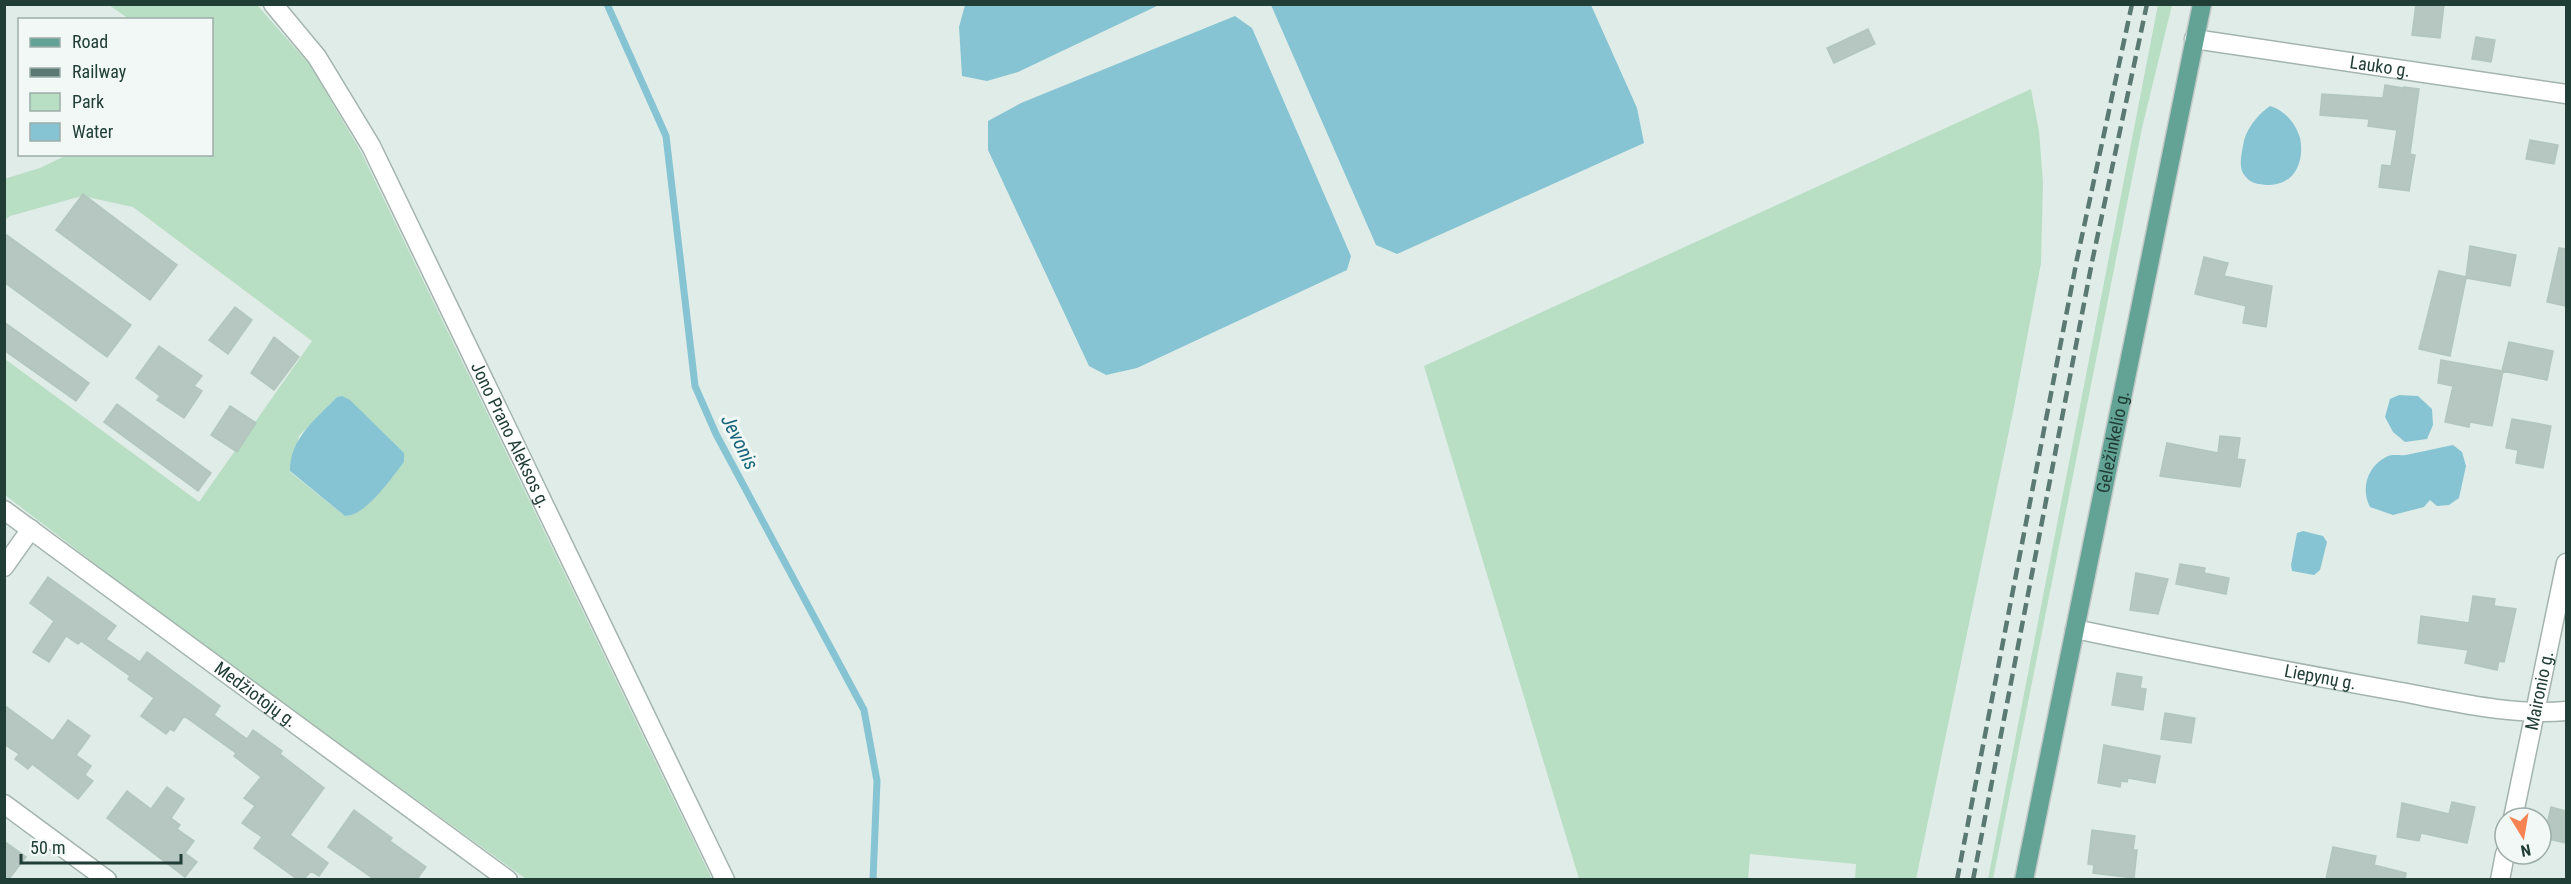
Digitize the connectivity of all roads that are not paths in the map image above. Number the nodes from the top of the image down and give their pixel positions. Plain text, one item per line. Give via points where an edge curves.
1 (273, 4) edge
2 (2202, 4) edge
3 (2194, 39) junction
4 (2566, 94) edge
5 (4, 510) edge
6 (31, 530) junction
7 (2566, 563) edge
8 (4, 567) edge
9 (2075, 629) junction
10 (2566, 711) edge
11 (2535, 714) junction
12 (4, 804) edge
13 (2516, 806) edge
14 (107, 879) edge
15 (508, 879) edge
16 (726, 879) edge
17 (2024, 879) edge

1 - 16 street, Jono Prano Aleksos g. via 317,57 371,146
2 - 3 main road, Geležinkelio g.
3 - 4 street, Lauko g.
3 - 9 main road, Geležinkelio g.
5 - 6 street, Medžiotojų g.
6 - 8 street
6 - 15 street, Medžiotojų g.
7 - 11 street, Maironio g.
9 - 11 street, Liepynų g. via 2250,665
9 - 17 main road, Geležinkelio g.
10 - 11 street, Liepynų g.
11 - 13 street, Maironio g.
12 - 14 street

